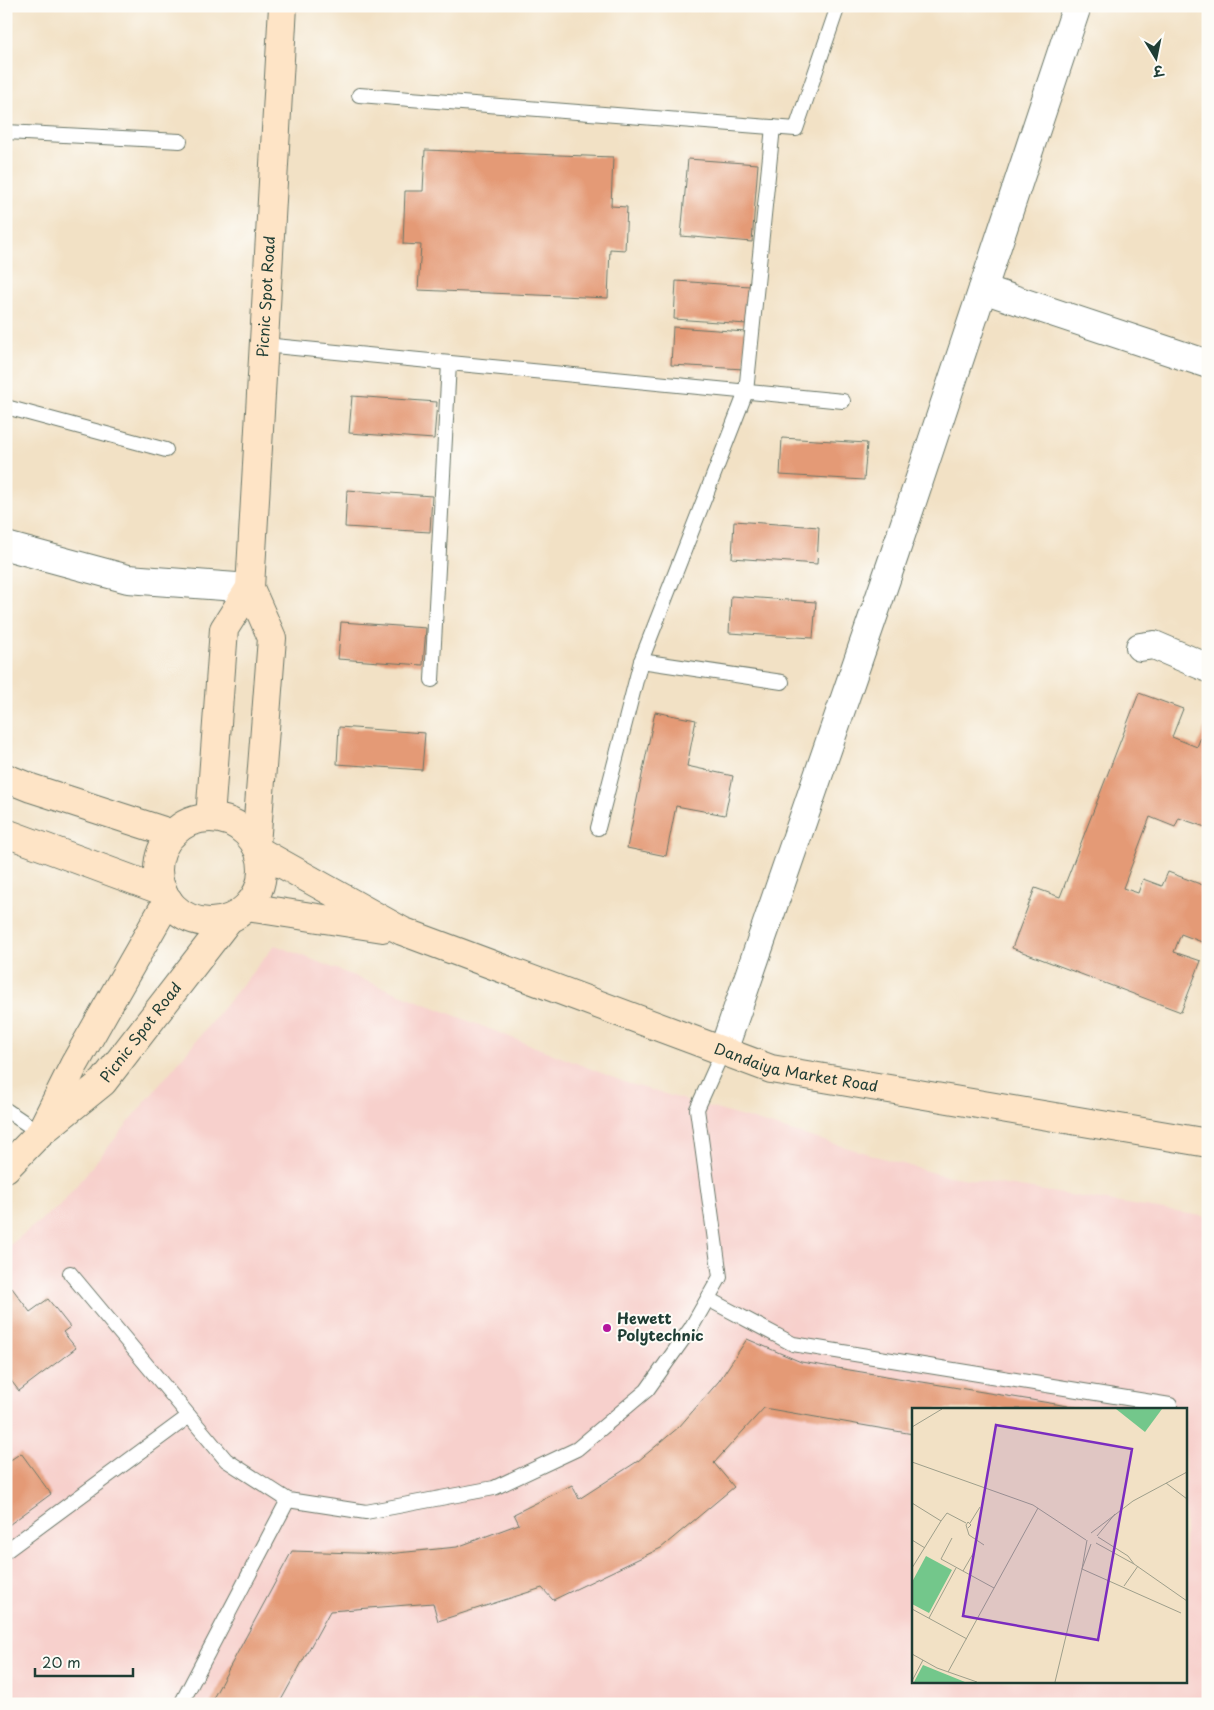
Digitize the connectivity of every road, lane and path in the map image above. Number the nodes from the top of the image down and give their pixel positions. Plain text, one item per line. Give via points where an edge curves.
1 (283, 6) edge
2 (838, 6) edge
3 (1078, 6) edge
4 (359, 95) dead end
5 (773, 127) junction
6 (6, 132) edge
7 (180, 141) dead end
8 (983, 289) junction
9 (264, 345) junction
10 (449, 363) junction
11 (1208, 364) edge
12 (746, 392) junction
13 (843, 401) dead end
14 (6, 407) edge
15 (166, 450) dead end
16 (6, 546) edge
17 (250, 588) junction
18 (1140, 647) dead end
19 (641, 661) junction
20 (1208, 668) edge
21 (432, 680) dead end
22 (782, 682) dead end
23 (6, 778) edge
24 (210, 818) junction
25 (598, 828) dead end
26 (6, 833) edge
27 (172, 834) junction
28 (257, 848) junction
29 (165, 895) junction
30 (238, 913) junction
31 (402, 931) junction
32 (722, 1051) junction
33 (6, 1110) edge
34 (40, 1133) junction
35 (1208, 1143) edge
36 (6, 1168) edge
37 (70, 1273) dead end
38 (708, 1298) junction
39 (1170, 1405) dead end
40 (189, 1416) junction
41 (288, 1500) junction
42 (6, 1551) edge
43 (181, 1704) edge

1 - 9 street, Picnic Spot Road
2 - 5 lane via 796,129
3 - 8 street
4 - 5 lane
5 - 12 lane
6 - 7 lane
8 - 11 street
8 - 32 street
9 - 10 lane
9 - 17 street, Picnic Spot Road
10 - 12 lane
10 - 21 lane
12 - 13 lane
12 - 19 lane
14 - 15 lane
16 - 17 street via 128,579
17 - 24 street, Picnic Spot Road via 224,629
17 - 28 street, Picnic Spot Road via 272,638
18 - 20 street via 1154,645
19 - 22 lane
19 - 25 lane
23 - 27 street
24 - 27 street via 190,822
24 - 28 street via 236,825
26 - 29 street
27 - 29 street via 158,867
28 - 30 street via 262,866 261,881 256,895
28 - 31 street
29 - 30 street via 177,910 189,918 208,921
29 - 34 street, Picnic Spot Road
30 - 31 street
30 - 34 street, Picnic Spot Road via 103,1082
31 - 32 street, Dandaiya Market Road
32 - 35 street, Dandaiya Market Road via 771,1069
32 - 38 lane via 697,1109 720,1277
33 - 34 lane
34 - 36 street, Picnic Spot Road
37 - 40 lane
38 - 39 lane via 793,1344
38 - 41 lane via 691,1328 646,1390 577,1449 494,1488 366,1512
40 - 41 lane via 226,1460
40 - 42 lane
41 - 43 lane

